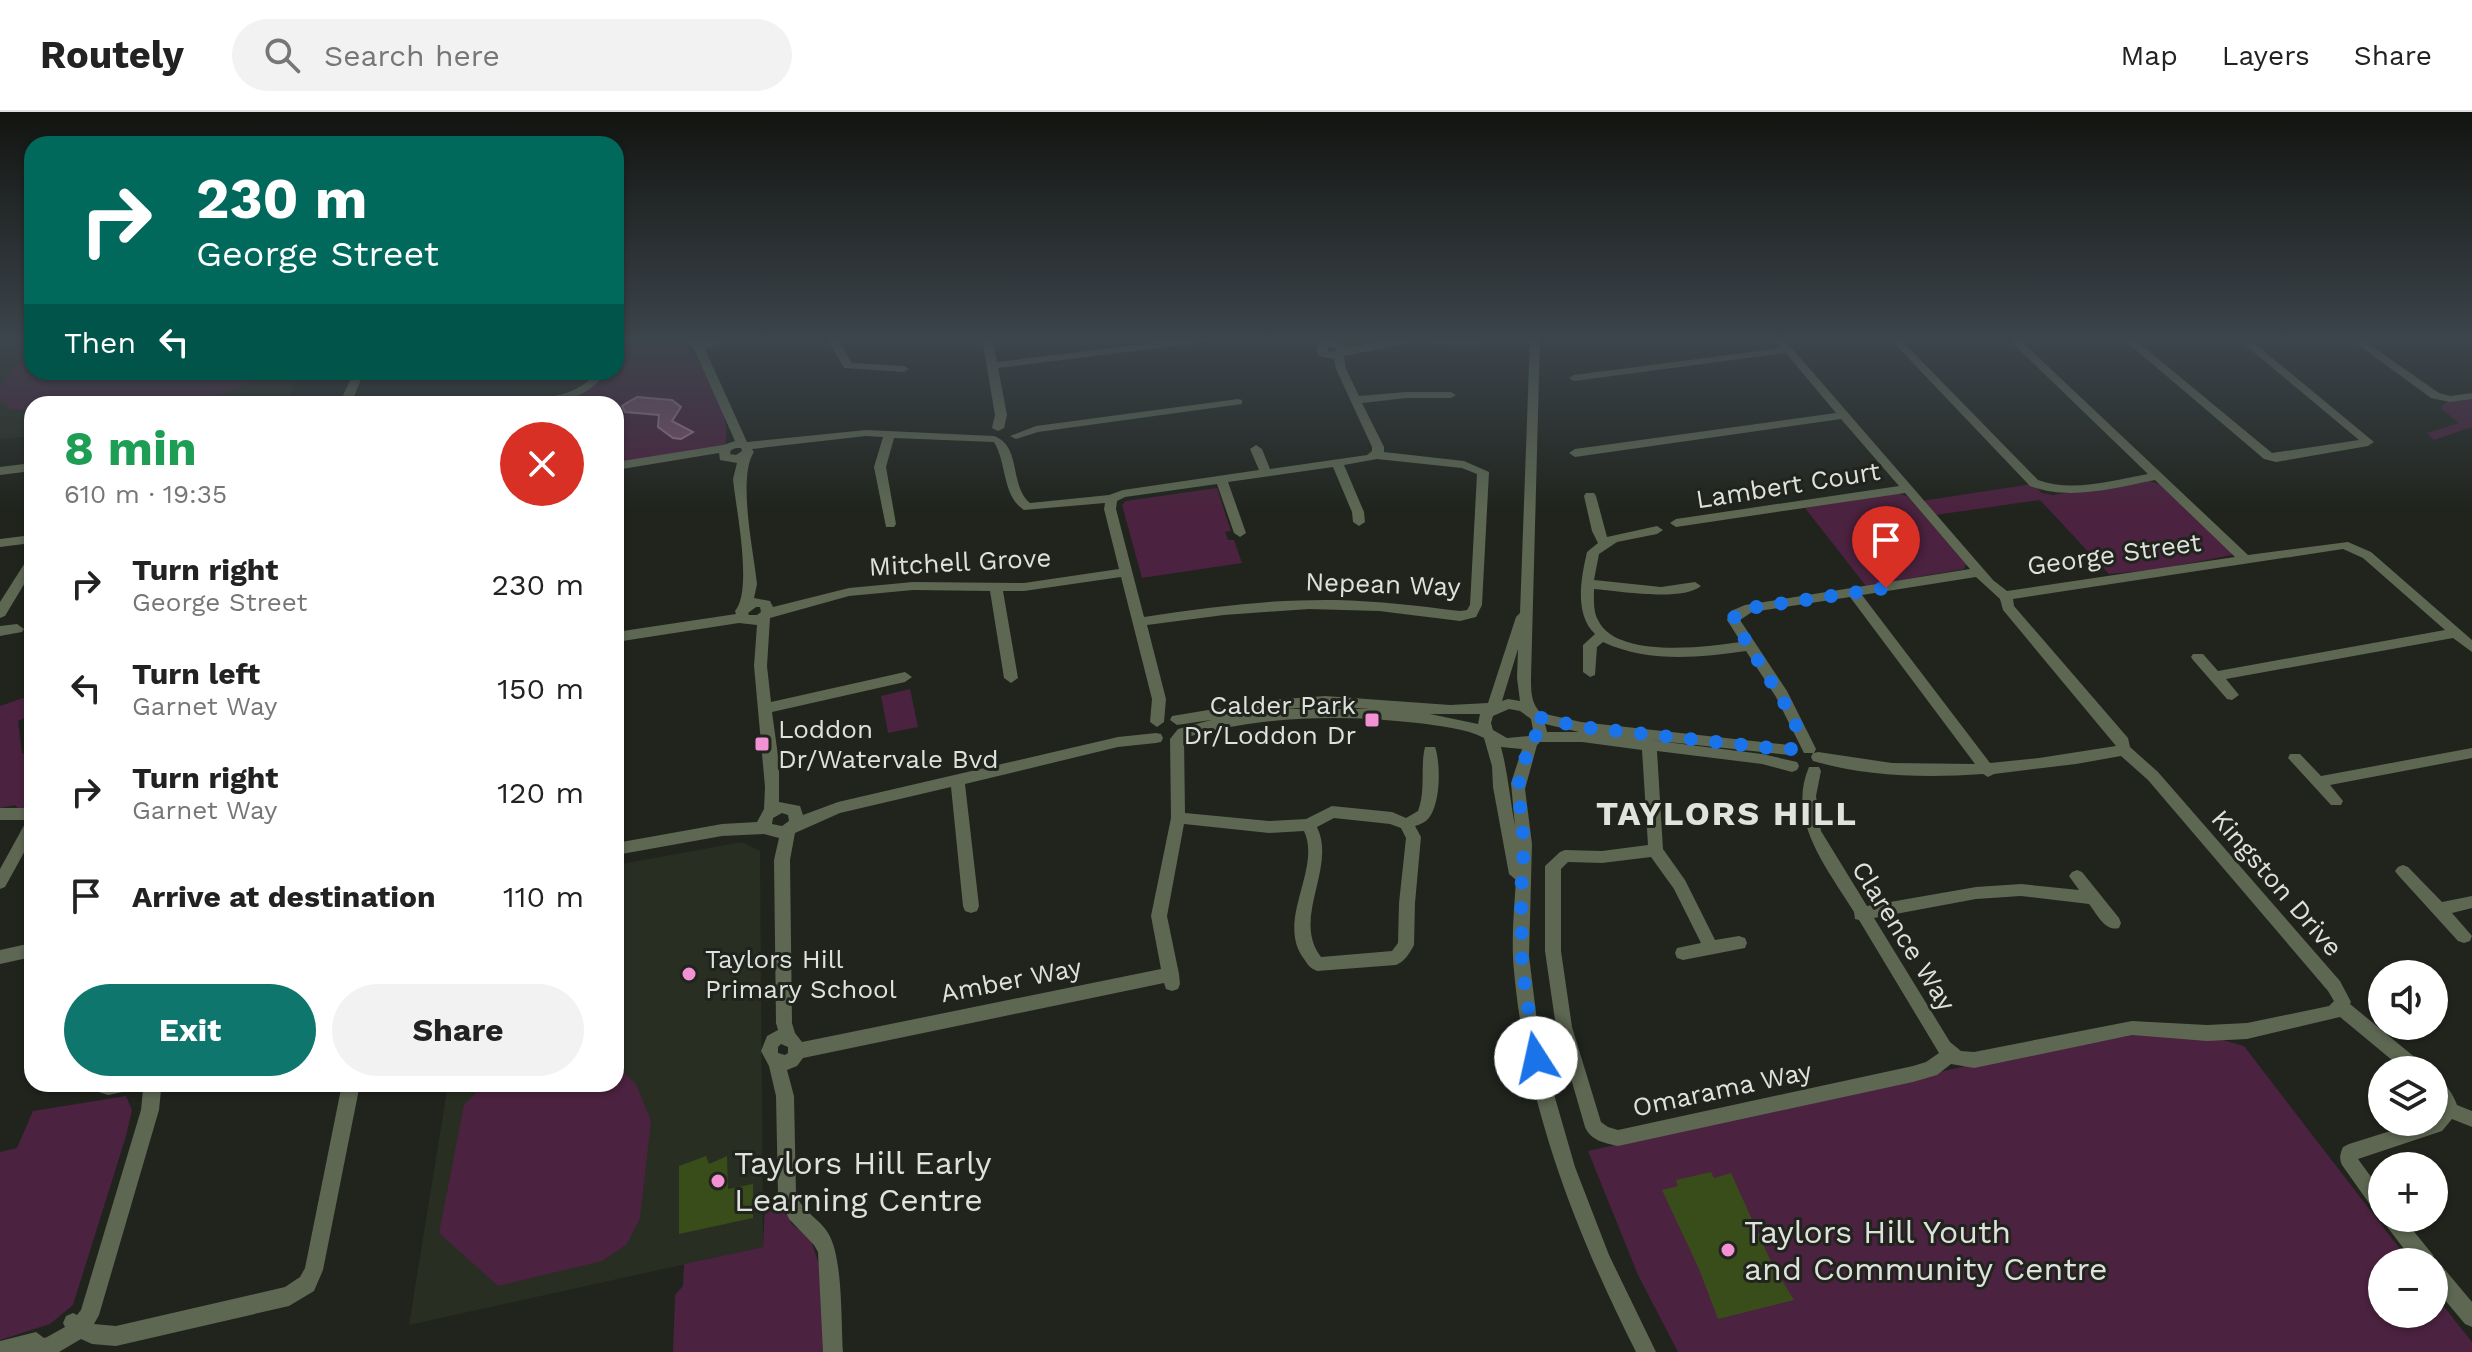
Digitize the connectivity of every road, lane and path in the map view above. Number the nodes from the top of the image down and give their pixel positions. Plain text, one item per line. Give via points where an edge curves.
1 (723, 396) edge
2 (998, 396) edge
3 (1353, 396) edge
4 (1434, 396) edge
5 (1534, 396) edge
6 (1828, 396) edge
7 (1949, 396) edge
8 (2073, 396) edge
9 (2196, 396) edge
10 (2312, 396) edge
11 (2435, 396) edge
12 (2472, 396) edge
13 (1355, 400) junction
14 (1238, 402) dead end
15 (1844, 415) junction
16 (733, 429) junction
17 (1004, 431) junction
18 (890, 433) junction
19 (1256, 449) dead end
20 (746, 450) junction
21 (726, 452) junction
22 (1575, 453) dead end
23 (1376, 455) junction
24 (1337, 463) junction
25 (624, 465) edge
26 (24, 468) edge
27 (0, 471) edge
28 (1266, 473) junction
29 (2157, 476) junction
30 (739, 479) junction
31 (1221, 479) junction
32 (1907, 489) junction
33 (1590, 496) dead end
34 (1111, 499) junction
35 (1359, 522) dead end
36 (1676, 523) dead end
37 (890, 524) dead end
38 (1657, 530) dead end
39 (1240, 533) dead end
40 (24, 540) edge
41 (1604, 542) junction
42 (0, 543) edge
43 (2245, 559) junction
44 (1126, 572) junction
45 (1979, 572) junction
46 (24, 574) edge
47 (751, 584) junction
48 (1589, 584) junction
49 (1695, 586) dead end
50 (996, 588) junction
51 (1854, 593) junction
52 (2006, 597) junction
53 (1529, 600) junction
54 (765, 610) junction
55 (0, 613) edge
56 (744, 614) junction
57 (1139, 622) junction
58 (17, 629) dead end
59 (0, 631) edge
60 (2456, 633) junction
61 (1603, 635) junction
62 (624, 636) edge
63 (758, 641) junction
64 (1749, 646) junction
65 (2472, 647) edge
66 (2198, 657) dead end
67 (1590, 672) dead end
68 (2215, 676) junction
69 (905, 677) dead end
70 (1011, 678) dead end
71 (2232, 695) dead end
72 (766, 708) junction
73 (1493, 708) junction
74 (1534, 714) junction
75 (1796, 725) junction
76 (1167, 730) junction
77 (1488, 733) junction
78 (1534, 740) junction
79 (1649, 745) junction
80 (1791, 749) junction
81 (2123, 749) junction
82 (1430, 751) dead end
83 (2472, 753) edge
84 (2295, 758) dead end
85 (1815, 760) junction
86 (1795, 768) junction
87 (1988, 771) junction
88 (957, 780) junction
89 (2318, 782) junction
90 (1809, 796) junction
91 (2336, 801) dead end
92 (0, 814) edge
93 (24, 814) edge
94 (1178, 818) junction
95 (780, 820) junction
96 (1406, 824) junction
97 (1308, 825) junction
98 (24, 839) edge
99 (624, 848) edge
100 (1655, 850) junction
101 (2403, 871) dead end
102 (2077, 876) dead end
103 (0, 883) edge
104 (1521, 895) junction
105 (2094, 898) junction
106 (2472, 902) edge
107 (971, 906) dead end
108 (2439, 909) junction
109 (1861, 914) junction
110 (2113, 923) dead end
111 (2464, 936) dead end
112 (1739, 943) dead end
113 (1711, 948) junction
114 (24, 951) edge
115 (1683, 953) dead end
116 (3, 955) edge
117 (2341, 1007) junction
118 (790, 1045) junction
119 (1951, 1054) junction
120 (2400, 1056) edge
121 (152, 1092) edge
122 (349, 1092) edge
123 (2448, 1106) edge
124 (2449, 1110) junction
125 (2472, 1119) edge
126 (2368, 1189) edge
127 (2402, 1232) edge
128 (2415, 1248) edge
129 (2448, 1289) edge
130 (2472, 1317) edge
131 (77, 1326) junction
132 (0, 1351) edge
133 (29, 1352) edge
134 (833, 1352) edge
135 (1646, 1352) edge

1 - 16 street
2 - 17 street
3 - 13 street
4 - 13 street
5 - 53 street
6 - 15 street
7 - 29 street via 2042,488 2062,490
8 - 29 street
9 - 10 street via 2268,456 2368,442
11 - 12 street
13 - 23 street via 1378,447
14 - 17 street
15 - 22 street
15 - 32 street
16 - 20 street
16 - 21 street
17 - 18 street via 971,438
17 - 34 street via 1021,505
18 - 20 street via 841,434
18 - 37 street via 880,467
19 - 28 street
20 - 21 street
20 - 30 street
21 - 25 street
21 - 30 street
23 - 24 street
23 - 57 street, Nepean Way via 1483,472 1476,605 1471,614 1295,605
24 - 28 street
24 - 35 street
26 - 27 street
28 - 31 street
29 - 43 street
30 - 47 street
31 - 34 street
31 - 39 street
32 - 36 street, Lambert Court
32 - 45 street
33 - 41 street via 1597,508 1597,533
34 - 44 street
38 - 41 street
40 - 42 street
41 - 48 street via 1593,552
43 - 52 street, George Street
43 - 60 street, George Street via 2328,546 2356,549
44 - 50 street, Mitchell Grove
44 - 57 street
45 - 51 street
45 - 52 street
46 - 55 street
47 - 54 street
47 - 56 street
48 - 49 street via 1661,591
48 - 61 street via 1589,614
50 - 54 street, Mitchell Grove via 884,588
50 - 70 street
51 - 64 street via 1736,614 1733,620
51 - 87 street
52 - 81 street, George Street via 2008,607 2123,742
53 - 73 street
53 - 74 street via 1524,678 1525,697
54 - 56 street, Mitchell Grove
54 - 63 street
56 - 62 street, Mitchell Grove
56 - 63 street
57 - 76 street
58 - 59 street
60 - 65 street, George Street
60 - 68 street
61 - 64 street via 1630,647 1686,654
61 - 67 street via 1590,645
63 - 72 street
64 - 75 street
66 - 68 street
68 - 71 street
69 - 72 street
72 - 95 street
73 - 74 street via 1516,705
73 - 76 street via 1462,713 1326,701 1281,704
73 - 77 street via 1485,719
74 - 78 street via 1540,724
74 - 80 street via 1581,727
75 - 80 street, Clarence Way
75 - 85 street
76 - 77 street via 1324,712 1422,718
76 - 88 street
76 - 94 street, Amber Way via 1176,762
77 - 78 street via 1514,746
77 - 104 street via 1499,766
78 - 79 street via 1582,737
78 - 104 street via 1518,786 1524,844
79 - 86 street
79 - 100 street
80 - 85 street
80 - 86 street, Clarence Way via 1786,756
81 - 87 street
81 - 117 street, Kingston Drive via 2153,776 2334,986
82 - 96 street via 1426,810
83 - 89 street
84 - 89 street
85 - 86 street
85 - 87 street via 1930,772
85 - 90 street, Clarence Way
86 - 90 street, Clarence Way
88 - 95 street
88 - 107 street
89 - 91 street
90 - 109 street, Clarence Way via 1814,832
92 - 93 street
94 - 97 street via 1269,827
94 - 118 street, Amber Way via 1159,916 1171,979
95 - 99 street
95 - 118 street
96 - 97 street via 1332,812
96 - 97 street via 1414,837 1402,954 1329,964 1317,964 1305,948 1305,890 1316,856
98 - 103 street
100 - 113 street via 1680,885
100 - 119 street, Omarama Way via 1565,856 1553,866 1553,951 1564,1027 1594,1127 1603,1134 1618,1138 1913,1074
101 - 108 street
102 - 105 street
104 - 135 street via 1522,968 1545,1100 1587,1221
105 - 109 street via 2021,890 1976,893
105 - 110 street
106 - 108 street
108 - 111 street
109 - 119 street, Clarence Way
112 - 113 street
113 - 115 street
114 - 116 street
117 - 119 street via 2247,1031 2132,1028 1974,1060
117 - 120 street
118 - 134 street via 784,1085 787,1195 827,1251
121 - 131 street via 96,1287
122 - 131 street via 307,1284 289,1296 116,1336 92,1334
123 - 124 street
124 - 125 street
124 - 126 street via 2436,1125 2349,1153 2352,1169
127 - 128 street
129 - 130 street
131 - 132 street
131 - 133 street via 65,1341

